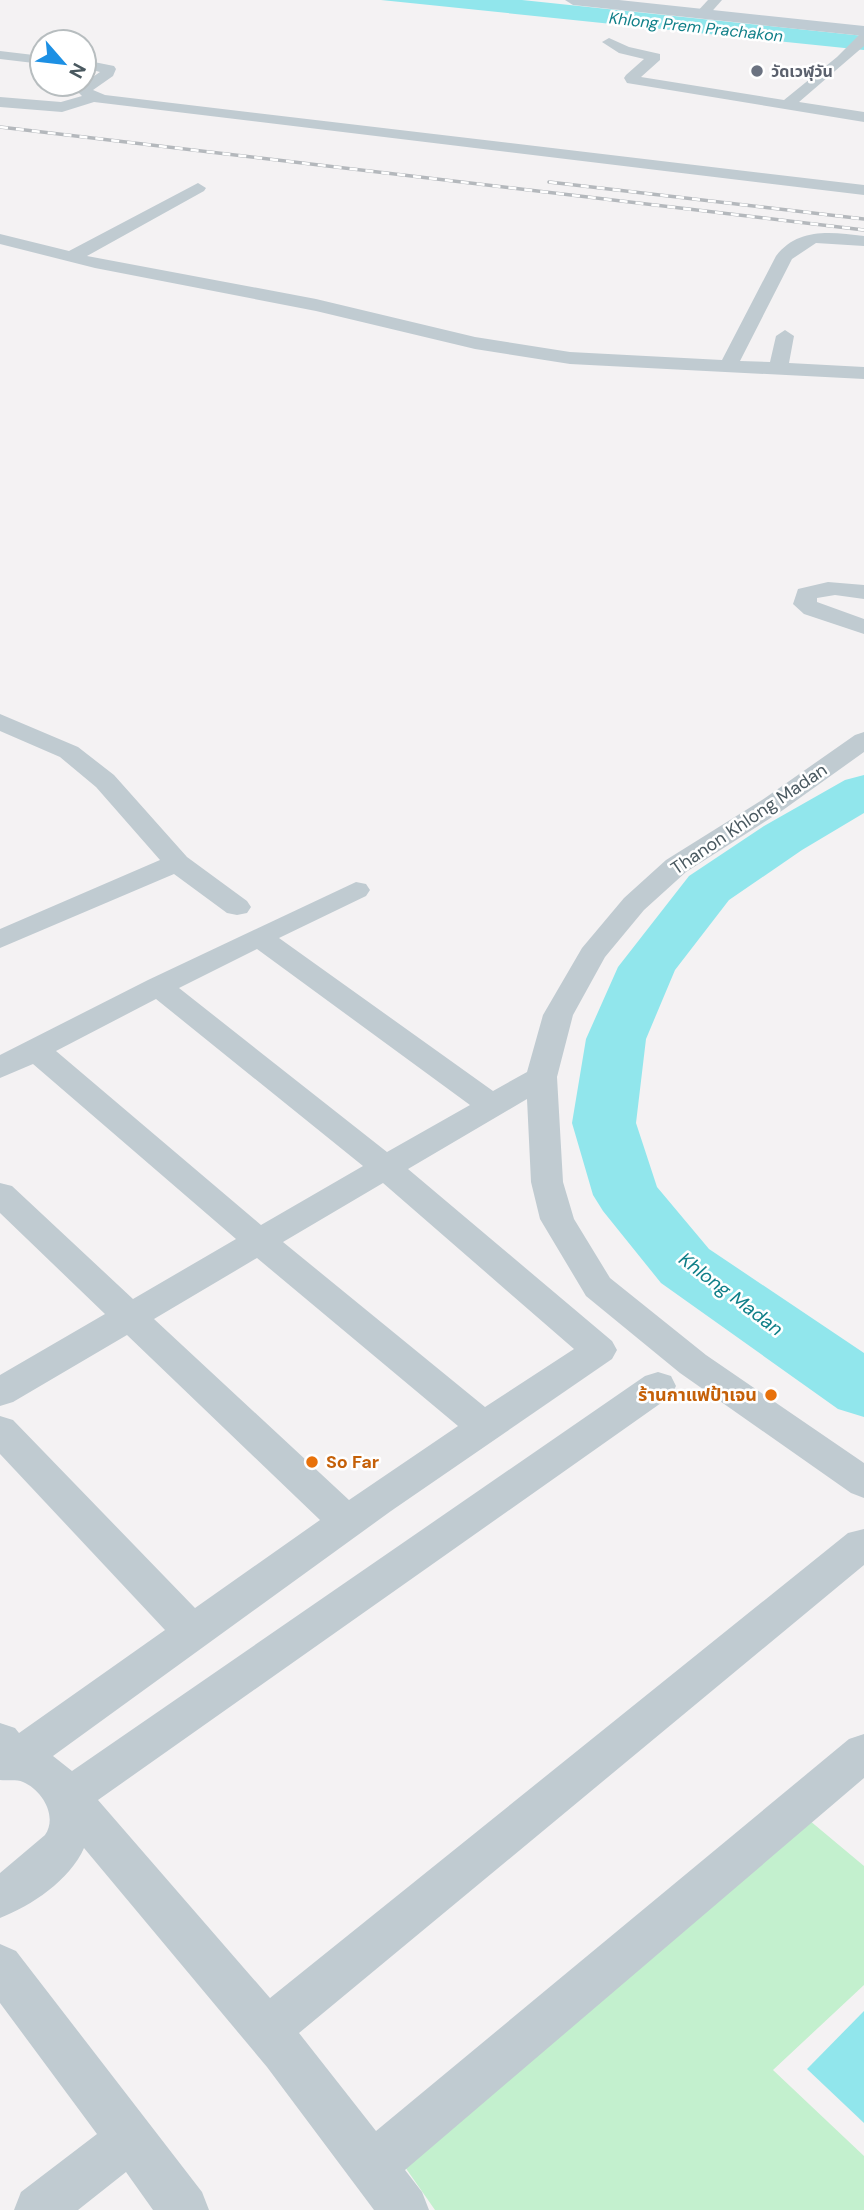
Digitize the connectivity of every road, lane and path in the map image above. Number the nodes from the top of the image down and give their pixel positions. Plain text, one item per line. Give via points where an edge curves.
1 (573, 0) edge
2 (715, 0) edge
3 (702, 14) junction
4 (864, 30) edge
5 (864, 38) edge
6 (609, 42) dead end
7 (0, 55) edge
8 (28, 58) edge
9 (98, 67) edge
10 (98, 80) edge
11 (90, 98) edge
12 (98, 98) edge
13 (0, 102) edge
14 (787, 105) junction
15 (864, 117) edge
16 (198, 188) dead end
17 (864, 190) edge
18 (0, 239) edge
19 (864, 241) edge
20 (71, 257) junction
21 (785, 336) dead end
22 (728, 366) junction
23 (778, 369) junction
24 (864, 373) edge
25 (864, 593) edge
26 (864, 627) edge
27 (0, 722) edge
28 (864, 740) edge
29 (177, 863) junction
30 (356, 891) dead end
31 (237, 907) dead end
32 (260, 938) junction
33 (0, 939) edge
34 (159, 986) junction
35 (36, 1050) junction
36 (0, 1068) edge
37 (541, 1077) junction
38 (491, 1105) junction
39 (386, 1167) junction
40 (0, 1194) edge
41 (259, 1241) junction
42 (132, 1315) junction
43 (658, 1386) dead end
44 (0, 1392) edge
45 (483, 1426) junction
46 (0, 1430) edge
47 (864, 1483) edge
48 (347, 1522) junction
49 (862, 1544) dead end
50 (192, 1632) junction
51 (864, 1752) edge
52 (5, 1754) edge
53 (68, 1797) junction
54 (0, 1897) edge
55 (0, 1966) edge
56 (266, 2031) junction
57 (130, 2138) junction
58 (373, 2165) junction
59 (39, 2210) edge
60 (184, 2210) edge
61 (404, 2210) edge

1 - 3 street
2 - 3 street
3 - 4 street
5 - 14 street
6 - 14 street via 655,57 632,80
7 - 8 street
9 - 10 street via 109,69
11 - 13 street via 62,107
12 - 17 street
14 - 15 street
16 - 20 street
18 - 20 street
19 - 22 street via 810,236 796,244 785,256
20 - 22 street via 527,352
21 - 23 street
22 - 23 street
23 - 24 street
25 - 26 street via 818,589 806,594 804,604
27 - 29 street via 69,752 105,781
28 - 37 street, Thanon Khlong Madan via 676,866 634,904 592,954 558,1015
29 - 31 street
29 - 33 street
30 - 32 street
32 - 34 street
32 - 38 street
34 - 35 street
34 - 39 street
35 - 36 street
35 - 41 street
37 - 38 street
37 - 47 street, Thanon Khlong Madan via 547,1182 557,1219 598,1287 693,1364
38 - 39 street
39 - 41 street
39 - 45 street via 599,1350
40 - 42 street
41 - 42 street
41 - 45 street
42 - 44 street
42 - 48 street
43 - 53 street
45 - 48 street
46 - 50 street
48 - 50 street
49 - 56 street
50 - 52 street
51 - 58 street
52 - 53 street via 43,1769
53 - 54 street via 71,1832 57,1853 24,1883
53 - 56 street
55 - 57 street
56 - 58 street
57 - 59 street
57 - 60 street
58 - 61 street

